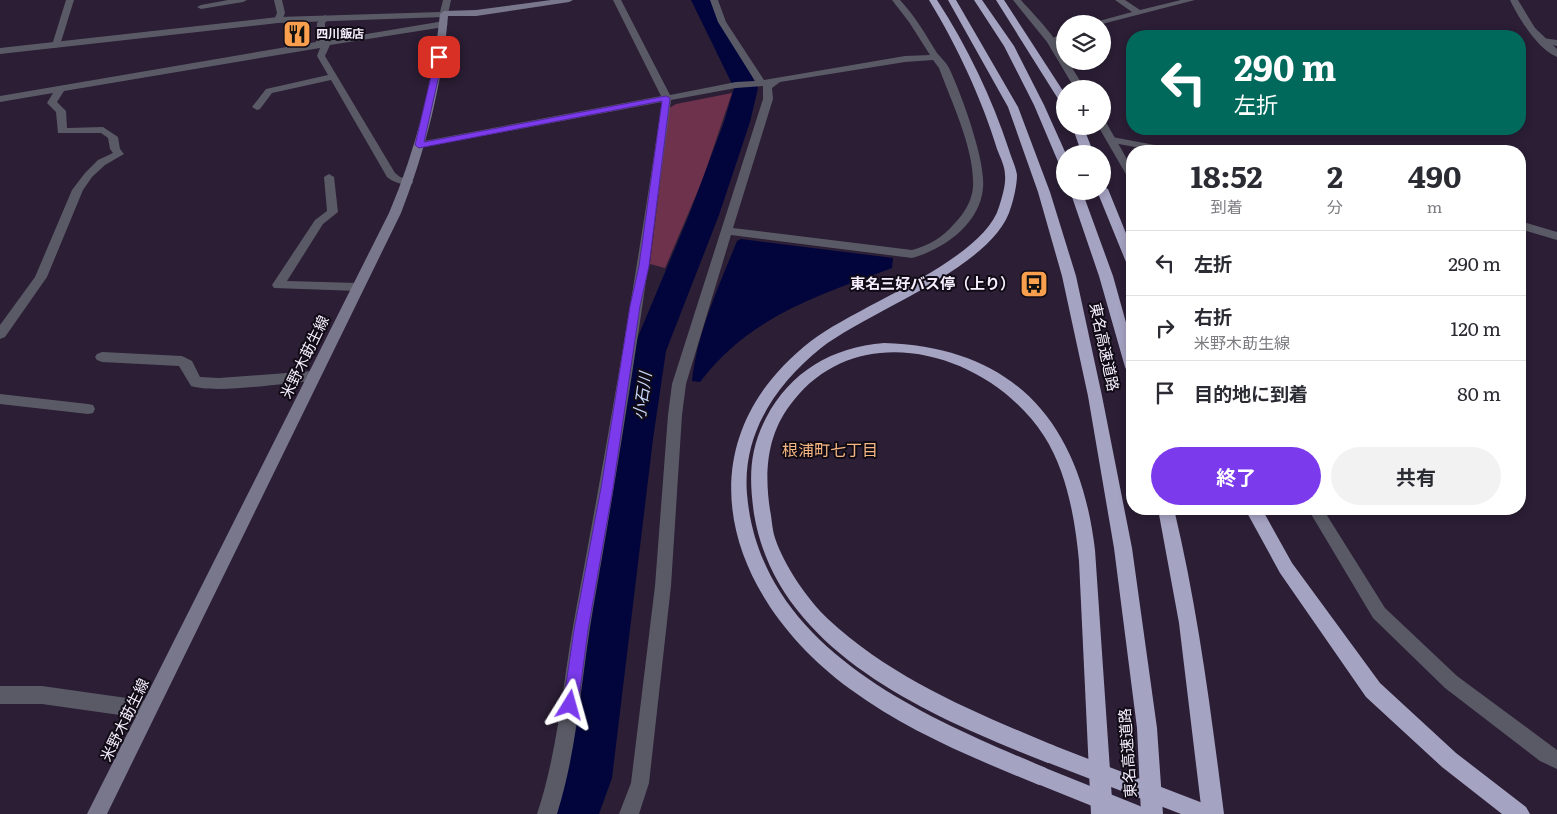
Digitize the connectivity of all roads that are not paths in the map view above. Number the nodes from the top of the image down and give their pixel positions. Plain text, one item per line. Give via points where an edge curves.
1 (70, 0) edge
2 (243, 0) edge
3 (278, 0) edge
4 (570, 0) edge
5 (617, 0) edge
6 (714, 0) edge
7 (896, 0) edge
8 (933, 0) edge
9 (952, 0) edge
10 (978, 0) edge
11 (1000, 0) edge
12 (1017, 0) edge
13 (1119, 0) edge
14 (1191, 0) edge
15 (1514, 0) edge
16 (201, 7) dead end
17 (1138, 12) junction
18 (445, 13) edge
19 (325, 18) junction
20 (1111, 19) edge
21 (278, 20) junction
22 (1056, 39) edge
23 (1051, 41) junction
24 (1542, 41) junction
25 (1557, 43) edge
26 (56, 45) junction
27 (323, 45) junction
28 (0, 51) edge
29 (1557, 54) edge
30 (936, 57) junction
31 (332, 77) junction
32 (1075, 80) edge
33 (761, 83) junction
34 (61, 88) junction
35 (1056, 88) edge
36 (666, 98) junction
37 (0, 99) edge
38 (257, 107) dead end
39 (1109, 135) edge
40 (1112, 140) junction
41 (419, 145) junction
42 (1057, 145) edge
43 (1139, 145) edge
44 (1126, 165) edge
45 (330, 177) dead end
46 (408, 182) junction
47 (1079, 200) edge
48 (1107, 200) edge
49 (1526, 227) edge
50 (727, 230) junction
51 (1557, 236) edge
52 (1126, 247) edge
53 (358, 287) junction
54 (0, 334) edge
55 (1126, 346) edge
56 (102, 357) dead end
57 (313, 376) junction
58 (0, 399) edge
59 (88, 409) dead end
60 (1167, 515) edge
61 (1256, 515) edge
62 (1319, 515) edge
63 (0, 695) edge
64 (148, 710) junction
65 (1557, 760) edge
66 (97, 814) edge
67 (547, 814) edge
68 (629, 814) edge
69 (1102, 814) edge
70 (1136, 814) edge
71 (1152, 814) edge
72 (1206, 814) edge
73 (1213, 814) edge
74 (1520, 814) edge

1 - 26 street
2 - 16 street
3 - 21 street
4 - 18 main road via 486,12
5 - 36 street
6 - 33 street via 722,22
7 - 30 street
8 - 70 highway, bridge via 982,95 999,136 1011,175 1005,209 990,234 951,267 847,324 806,352 780,379 757,411 744,444 738,485 742,522 750,554 770,592 792,623 833,664 859,684 960,742
9 - 71 highway, 東名高速道路 via 1012,107 1044,192 1069,276 1096,396 1123,548 1147,728
10 - 42 highway via 1010,46
11 - 35 highway
12 - 23 street
13 - 17 street
14 - 17 street
15 - 24 street via 1526,23
17 - 20 street
18 - 19 street
18 - 27 street via 413,28
18 - 41 main road, 米野木莇生線 via 437,73
19 - 21 street
19 - 27 street via 321,22
21 - 26 street
22 - 23 street
23 - 32 street
24 - 25 street
24 - 29 street
26 - 28 street
27 - 31 street via 320,56
27 - 34 street
30 - 33 street
30 - 50 street via 944,67 977,164 978,188 974,203 952,233 925,251 912,254
31 - 38 street via 269,91
31 - 46 street via 391,175
33 - 36 street
33 - 50 street via 767,87 768,99
34 - 37 street
34 - 54 street via 52,103 61,111 62,131 104,130 113,137 119,154 107,158 90,174 72,200 41,278
36 - 41 street
36 - 67 street via 644,266 581,630 565,742
39 - 40 street
40 - 43 street
40 - 44 street
41 - 46 main road, 米野木莇生線
45 - 53 street via 334,208 319,222 278,285
46 - 53 main road, 米野木莇生線
47 - 55 highway, 東名高速道路
48 - 52 highway
49 - 51 street
50 - 68 street via 679,384 661,606 640,783
53 - 57 main road, 米野木莇生線
56 - 57 street via 182,362 187,364 196,382
57 - 64 main road, 米野木莇生線
58 - 59 street
60 - 73 highway via 1202,718
61 - 74 highway via 1286,568 1373,690 1449,760
62 - 65 street via 1379,613 1450,682
63 - 64 street via 42,695
64 - 66 main road, 米野木莇生線
69 - 72 highway, bridge via 1095,669 1084,526 1064,459 1050,433 1012,389 979,367 953,355 908,348 873,349 848,354 808,375 777,410 767,431 760,455 758,501 774,557 810,612 866,664 953,713 1001,735 1048,753

